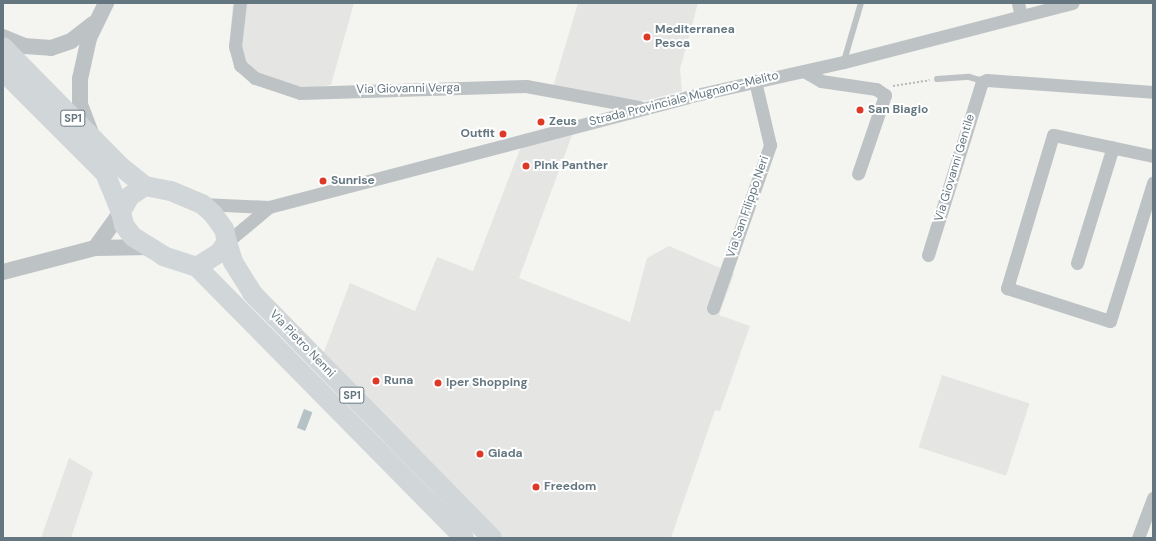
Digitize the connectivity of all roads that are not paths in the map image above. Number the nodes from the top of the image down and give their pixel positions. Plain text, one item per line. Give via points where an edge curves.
1 (106, 3) edge
2 (240, 3) edge
3 (860, 3) edge
4 (1072, 3) edge
5 (1020, 9) edge
6 (96, 20) junction
7 (3, 37) edge
8 (3, 47) edge
9 (844, 62) junction
10 (804, 70) junction
11 (3, 71) edge
12 (937, 79) road end
13 (755, 81) junction
14 (983, 81) junction
15 (1153, 92) edge
16 (645, 108) junction
17 (98, 143) junction
18 (1113, 147) junction
19 (1153, 156) edge
20 (858, 174) dead end
21 (1153, 183) edge
22 (145, 186) junction
23 (202, 204) junction
24 (269, 207) junction
25 (121, 212) junction
26 (227, 242) junction
27 (95, 248) junction
28 (150, 248) junction
29 (928, 255) dead end
30 (1077, 263) dead end
31 (197, 267) junction
32 (3, 272) edge
33 (713, 308) dead end
34 (1153, 498) edge
35 (464, 538) edge
36 (492, 538) edge
37 (1138, 538) edge

1 - 6 street
2 - 16 street, Via Giovanni Verga via 235,46 240,65 256,78 300,93 526,86
3 - 9 lane
4 - 5 street, Strada Provinciale Mugnano-Melito
5 - 9 street, Strada Provinciale Mugnano-Melito
6 - 7 street via 80,35 51,48 24,46
6 - 17 street via 82,64 79,96 88,128
8 - 17 main road, SP1
9 - 10 street, Strada Provinciale Mugnano-Melito
10 - 13 street, Strada Provinciale Mugnano-Melito
10 - 20 street via 821,80 882,91 886,99
11 - 25 main road, SP1 via 105,173
12 - 14 lane via 969,77
13 - 16 street, Strada Provinciale Mugnano-Melito
13 - 33 street, Via San Filippo Neri via 770,145
14 - 15 street
14 - 29 street, Via Giovanni Gentile
16 - 24 street, Strada Provinciale Mugnano-Melito
17 - 22 main road, SP1
18 - 19 street
18 - 21 street via 1054,135 1007,288 1110,321
18 - 30 street
22 - 23 main road via 158,187
22 - 25 main road via 130,196
23 - 24 street, Strada Provinciale Mugnano-Melito
23 - 26 main road via 219,221
24 - 26 street, Strada Provinciale Mugnano-Melito
25 - 27 street
25 - 28 main road via 124,225 133,237
26 - 31 main road via 219,253
26 - 36 main road, Via Pietro Nenni / SP1 via 233,262 252,293
27 - 28 street
27 - 32 street
28 - 31 main road via 179,262
31 - 35 main road, Via Pietro Nenni / SP1
34 - 37 street

